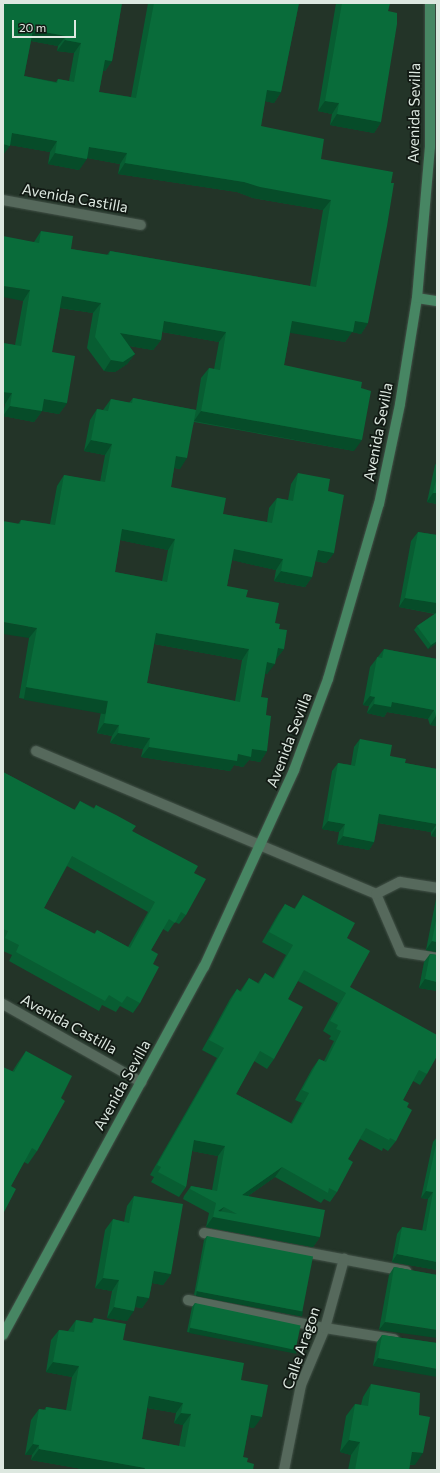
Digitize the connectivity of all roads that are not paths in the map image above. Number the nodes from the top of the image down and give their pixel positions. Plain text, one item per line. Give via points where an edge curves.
1 (430, 3) edge
2 (3, 200) edge
3 (141, 225) dead end
4 (417, 298) junction
5 (437, 301) edge
6 (36, 751) dead end
7 (260, 846) junction
8 (437, 888) edge
9 (376, 894) junction
10 (437, 958) edge
11 (3, 1004) edge
12 (141, 1082) junction
13 (204, 1233) dead end
14 (344, 1260) junction
15 (414, 1272) edge
16 (188, 1300) dead end
17 (325, 1328) junction
18 (3, 1335) edge
19 (407, 1341) edge
20 (284, 1470) edge

1 - 4 street, Avenida Sevilla via 430,147
2 - 3 street, Avenida Castilla
4 - 5 street
4 - 7 street, Avenida Sevilla via 400,404 379,504 362,568 328,679 294,770
6 - 7 street
7 - 9 street
7 - 12 street, Avenida Sevilla via 204,967
8 - 9 street via 400,882
9 - 10 street via 402,952
11 - 12 street, Avenida Castilla
12 - 18 street, Avenida Sevilla
13 - 14 street
14 - 15 street
14 - 17 street, Calle Aragon
16 - 17 street
17 - 19 street
17 - 20 street, Calle Aragon via 301,1385

